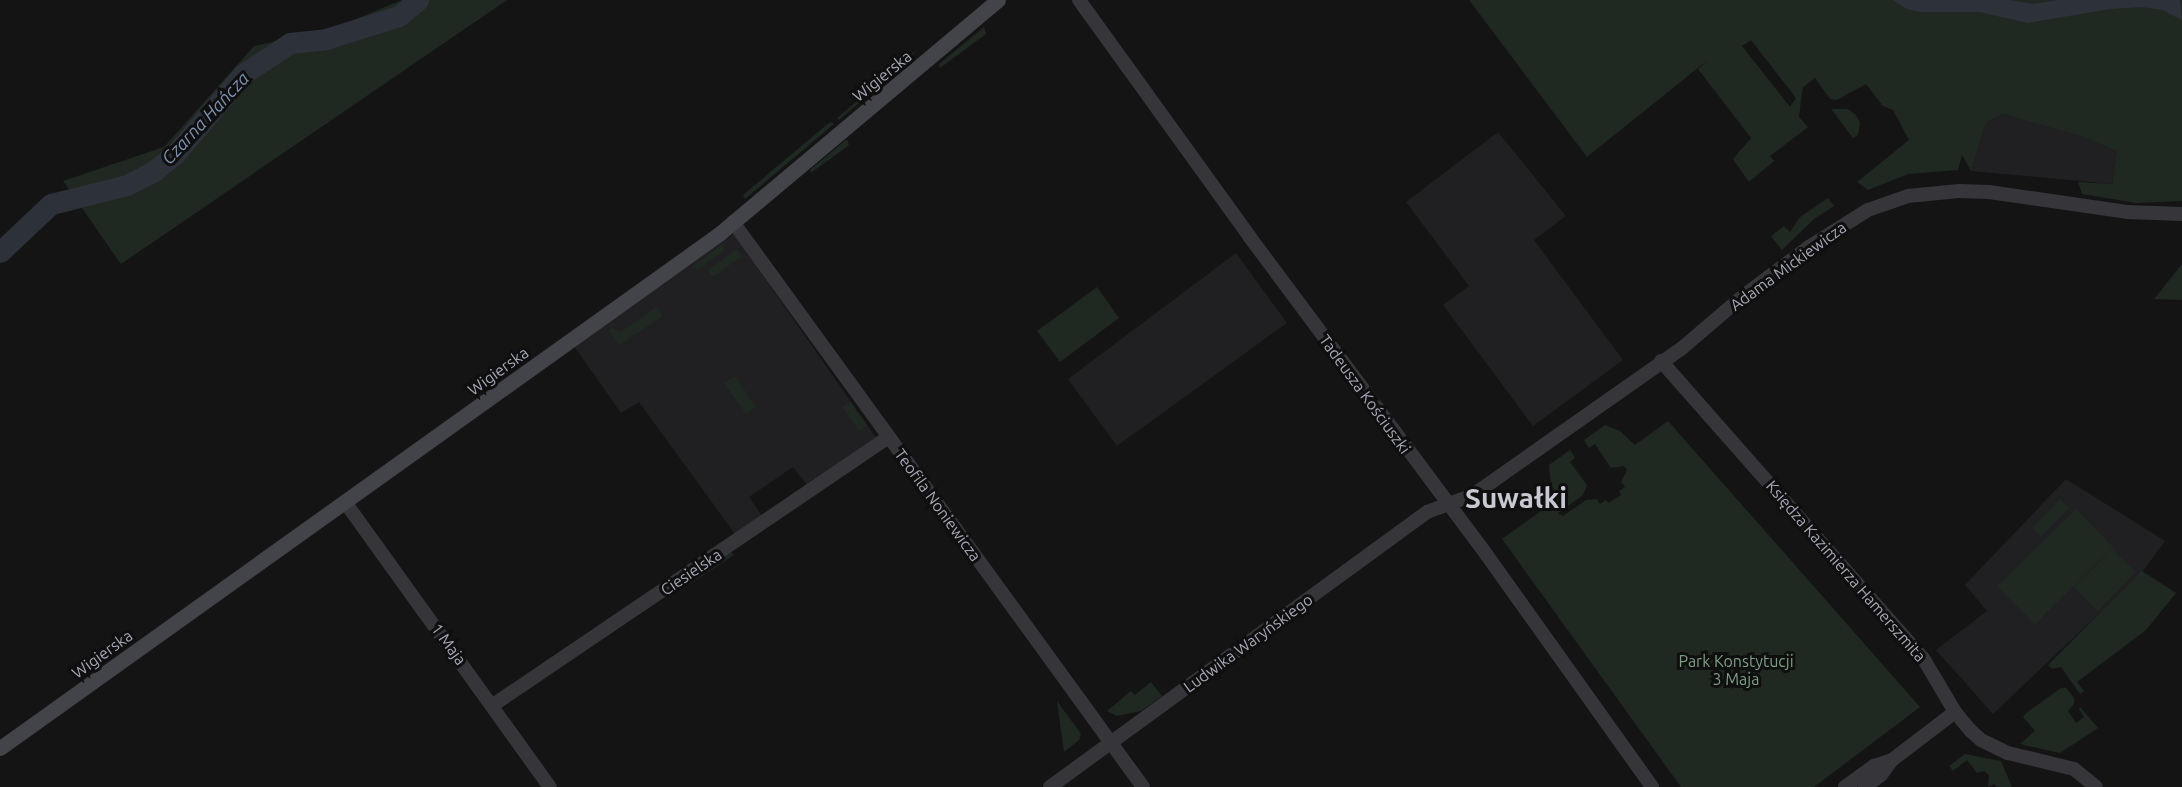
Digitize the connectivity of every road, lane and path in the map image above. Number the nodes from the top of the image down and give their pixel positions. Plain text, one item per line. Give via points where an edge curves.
1 (998, 0) edge
2 (1079, 0) edge
3 (2182, 214) edge
4 (733, 222) junction
5 (1662, 361) junction
6 (888, 438) junction
7 (345, 502) junction
8 (1448, 504) junction
9 (493, 705) junction
10 (1955, 712) junction
11 (1111, 744) junction
12 (0, 748) edge
13 (1892, 760) junction
14 (550, 787) edge
15 (1050, 787) edge
16 (1143, 787) edge
17 (1652, 787) edge
18 (1845, 787) edge
19 (1865, 787) edge
20 (2096, 787) edge

1 - 4 main road, Wigierska
2 - 8 street, Tadeusza Kościuszki
3 - 5 street, Adama Mickiewicza via 2127,212 1989,192 1929,192 1891,200 1809,247
4 - 6 street, Teofila Noniewicza
4 - 7 main road, Wigierska
5 - 8 street, Adama Mickiewicza via 1473,495
5 - 10 street, Księdza Kazimierza Hamerszmita via 1923,658
6 - 9 street, Ciesielska
6 - 11 street, Teofila Noniewicza
7 - 9 street, 1 Maja
7 - 12 main road, Wigierska
8 - 11 street, Ludwika Waryńskiego via 1427,512
8 - 17 street, Tadeusza Kościuszki
9 - 14 street, 1 Maja
10 - 13 street
10 - 20 street, Księdza Kazimierza Hamerszmita via 1977,737 1991,746 2074,769
11 - 15 street, Ludwika Waryńskiego
11 - 16 street, Teofila Noniewicza
13 - 18 street via 1874,766
13 - 19 street

